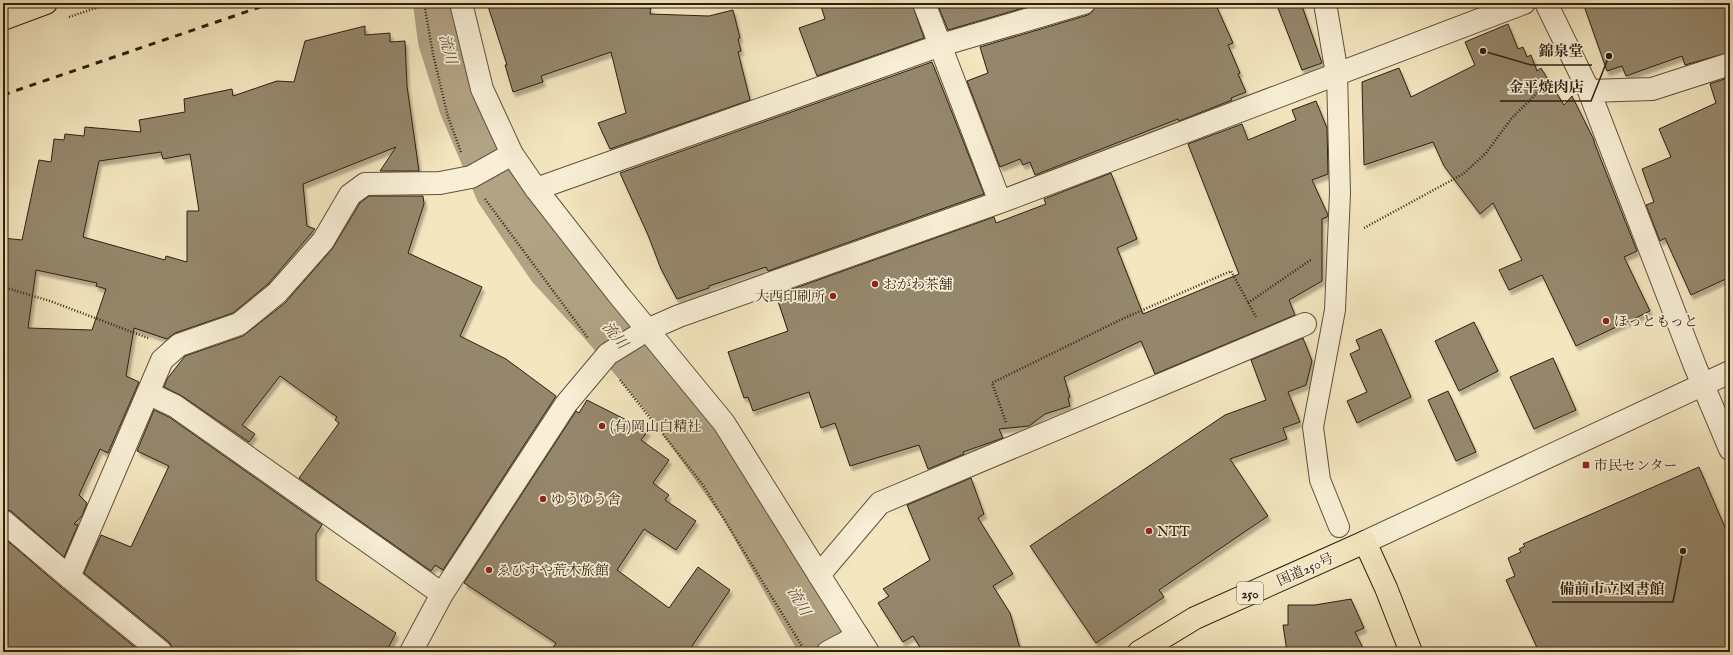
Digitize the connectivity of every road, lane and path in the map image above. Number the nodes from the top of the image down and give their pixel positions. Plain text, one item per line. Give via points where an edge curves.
1 (46, 3) edge
2 (461, 3) edge
3 (924, 3) edge
4 (1084, 3) edge
5 (1325, 3) edge
6 (1524, 3) edge
7 (1546, 3) edge
8 (3, 19) edge
9 (942, 45) junction
10 (1730, 64) edge
11 (1576, 65) junction
12 (1337, 74) junction
13 (1589, 91) junction
14 (506, 158) junction
15 (536, 189) junction
16 (1000, 202) junction
17 (1338, 241) junction
18 (3, 287) edge
19 (1248, 303) junction
20 (1305, 324) dead end
21 (642, 332) junction
22 (1268, 340) junction
23 (173, 350) junction
24 (1730, 372) edge
25 (1703, 384) junction
26 (148, 393) junction
27 (1015, 446) junction
28 (1730, 449) edge
29 (3, 521) edge
30 (1339, 526) dead end
31 (1365, 542) junction
32 (818, 575) junction
33 (69, 578) junction
34 (442, 594) junction
35 (849, 646) edge
36 (161, 652) edge
37 (411, 652) edge
38 (1139, 652) edge
39 (1411, 652) edge

1 - 8 highway
2 - 14 street via 482,89
3 - 9 street
4 - 9 street
5 - 12 street
6 - 12 street
7 - 11 street
9 - 15 street
9 - 16 street
10 - 13 street via 1652,89
11 - 13 street
11 - 17 path via 1542,89 1511,119 1486,153 1463,174
12 - 16 street
12 - 17 street via 1340,193
13 - 25 street
14 - 15 street
14 - 23 street via 476,175 440,184 365,184 350,195 323,241 277,293 239,324 178,345
15 - 21 street
16 - 21 street via 686,313
17 - 19 path
17 - 30 street via 1335,310 1313,427 1320,480
18 - 23 path via 86,315
19 - 22 path
19 - 27 path via 1231,271 1120,320 992,383
20 - 22 street
21 - 32 street via 724,423
21 - 34 street via 608,354 566,404
22 - 27 street
23 - 26 street via 162,360
24 - 25 street
25 - 28 street
25 - 31 street
26 - 33 street
26 - 34 street via 174,406
27 - 32 street via 880,503
29 - 33 street
31 - 38 highway, 国道250号 / 250 via 1195,618
31 - 39 highway
32 - 35 street
33 - 36 street
34 - 37 street

